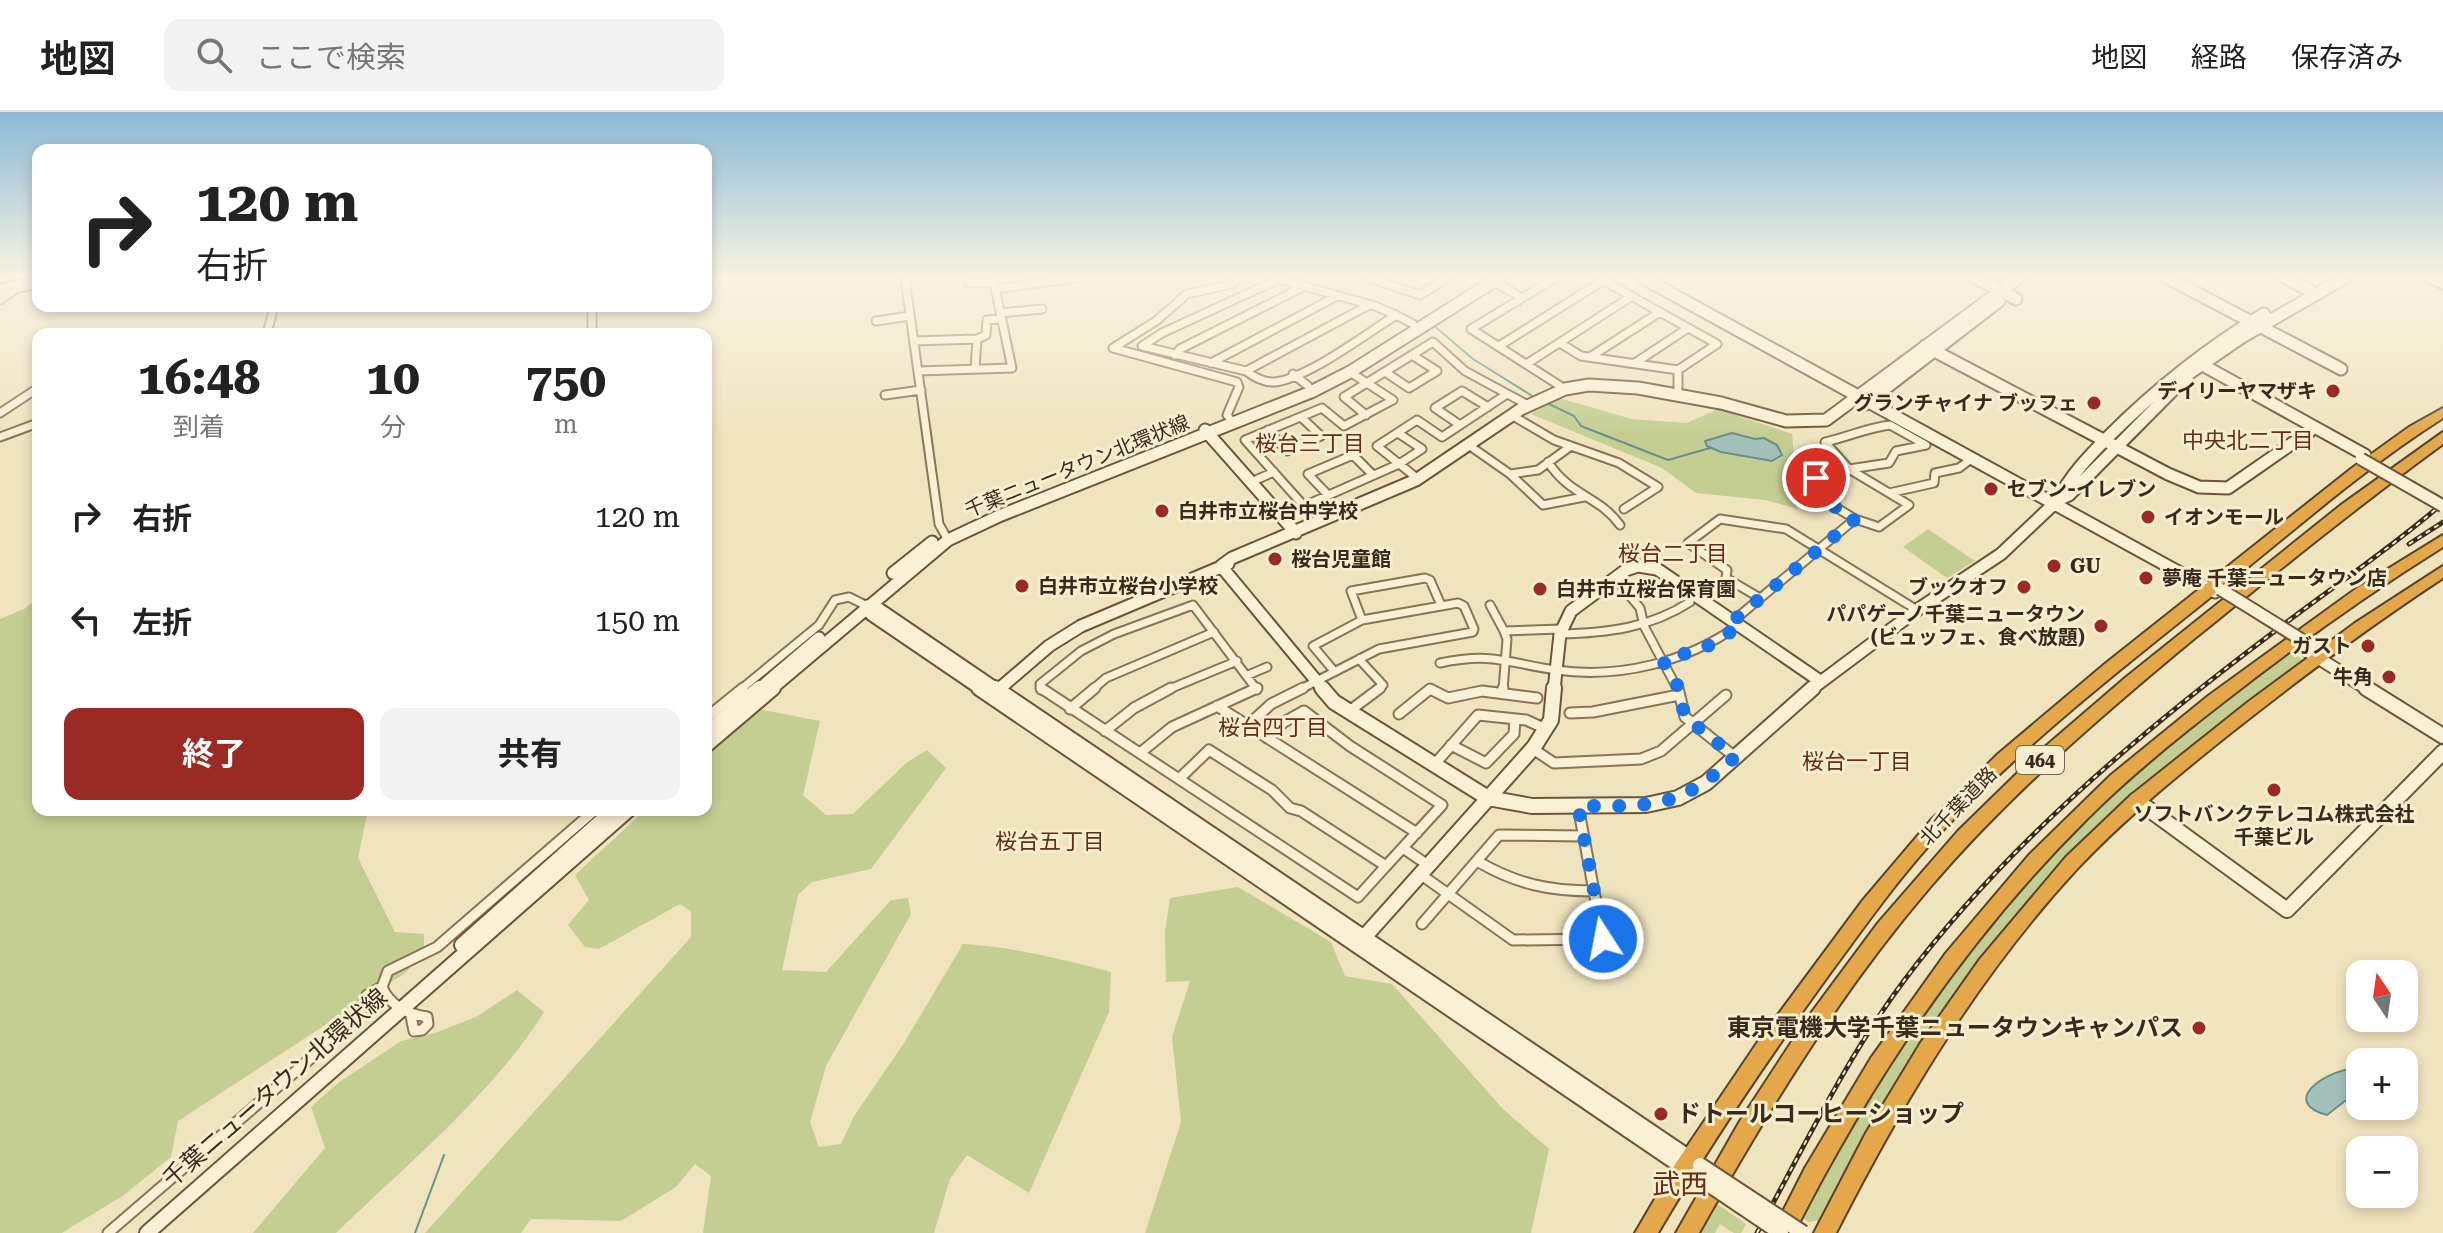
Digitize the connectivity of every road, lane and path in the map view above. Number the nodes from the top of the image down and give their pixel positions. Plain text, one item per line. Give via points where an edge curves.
1 (912, 330) edge
2 (986, 330) edge
3 (1004, 330) edge
4 (1141, 330) edge
5 (1168, 330) edge
6 (1217, 330) edge
7 (1272, 330) edge
8 (1322, 330) edge
9 (1369, 330) edge
10 (1402, 330) edge
11 (1414, 330) edge
12 (1473, 330) edge
13 (1523, 330) edge
14 (1579, 330) edge
15 (1631, 330) edge
16 (1685, 330) edge
17 (1692, 330) edge
18 (1744, 330) edge
19 (1958, 330) edge
20 (2246, 330) edge
21 (2274, 330) edge
22 (977, 339) junction
23 (914, 341) junction
24 (1560, 343) junction
25 (1499, 346) junction
26 (1930, 349) junction
27 (1175, 355) junction
28 (1412, 355) junction
29 (1589, 357) junction
30 (1211, 363) junction
31 (1528, 363) junction
32 (2198, 363) junction
33 (1634, 364) junction
34 (2343, 367) dead end
35 (975, 369) junction
36 (1678, 370) junction
37 (918, 371) junction
38 (1246, 371) junction
39 (1350, 372) junction
40 (1385, 372) junction
41 (1293, 374) junction
42 (1367, 383) junction
43 (1308, 386) junction
44 (1565, 389) junction
45 (921, 390) junction
46 (32, 392) edge
47 (1507, 394) junction
48 (885, 395) dead end
49 (1678, 396) junction
50 (1866, 398) junction
51 (1528, 405) junction
52 (1488, 407) junction
53 (2443, 412) edge
54 (0, 413) edge
55 (1366, 415) junction
56 (1513, 416) junction
57 (1301, 417) junction
58 (1230, 419) junction
59 (32, 425) edge
60 (1460, 425) junction
61 (1268, 430) junction
62 (2310, 431) junction
63 (1207, 432) junction
64 (1398, 433) junction
65 (0, 437) edge
66 (2443, 437) edge
67 (1930, 442) junction
68 (2111, 444) junction
69 (1470, 446) junction
70 (1571, 446) junction
71 (2363, 457) junction
72 (1971, 459) junction
73 (1548, 462) junction
74 (1399, 464) junction
75 (1849, 469) junction
76 (1827, 470) dead end
77 (1274, 472) junction
78 (1510, 474) junction
79 (1373, 475) junction
80 (1418, 479) junction
81 (1251, 482) junction
82 (1889, 493) junction
83 (1328, 495) junction
84 (1584, 497) junction
85 (2443, 498) edge
86 (2055, 502) junction
87 (2443, 506) edge
88 (1624, 509) dead end
89 (1855, 519) junction
90 (1620, 525) dead end
91 (1296, 533) junction
92 (946, 537) junction
93 (2443, 540) edge
94 (1820, 549) junction
95 (1221, 566) junction
96 (2443, 571) edge
97 (1615, 578) junction
98 (2215, 589) junction
99 (1760, 598) junction
100 (1690, 602) dead end
101 (864, 604) junction
102 (1441, 605) junction
103 (1490, 605) dead end
104 (1917, 610) junction
105 (1362, 620) junction
106 (1736, 623) junction
107 (1644, 626) junction
108 (1504, 631) junction
109 (1214, 632) junction
110 (1560, 632) junction
111 (2313, 651) junction
112 (1359, 659) junction
113 (1237, 661) junction
114 (1505, 661) junction
115 (1663, 661) junction
116 (1440, 663) dead end
117 (1267, 667) dead end
118 (1555, 670) junction
119 (1334, 671) junction
120 (1248, 675) junction
121 (1314, 680) junction
122 (1820, 681) junction
123 (999, 689) junction
124 (1503, 693) junction
125 (1679, 695) junction
126 (1726, 695) dead end
127 (1537, 698) dead end
128 (1217, 706) junction
129 (1070, 709) junction
130 (1348, 712) junction
131 (712, 713) edge
132 (1570, 713) dead end
133 (1399, 714) dead end
134 (1515, 719) junction
135 (1691, 724) junction
136 (1248, 725) junction
137 (712, 728) edge
138 (2443, 728) edge
139 (1547, 729) junction
140 (1105, 731) junction
141 (2443, 736) edge
142 (1267, 738) junction
143 (712, 740) edge
144 (1451, 745) junction
145 (1533, 749) junction
146 (2443, 752) edge
147 (1140, 753) junction
148 (1735, 757) junction
149 (1433, 766) junction
150 (1180, 778) junction
151 (1488, 798) junction
152 (2136, 800) junction
153 (1578, 806) junction
154 (588, 816) edge
155 (607, 816) edge
156 (621, 816) edge
157 (1417, 833) junction
158 (1583, 836) junction
159 (1403, 848) junction
160 (1477, 861) junction
161 (1386, 866) junction
162 (1424, 870) junction
163 (1594, 891) junction
164 (1448, 894) junction
165 (1422, 924) dead end
166 (1361, 941) junction
167 (435, 979) junction
168 (382, 987) junction
169 (406, 1013) junction
170 (1693, 1167) junction
171 (108, 1233) edge
172 (147, 1233) edge
173 (1646, 1233) edge
174 (1687, 1233) edge
175 (1782, 1233) edge
176 (1803, 1233) edge
177 (1825, 1233) edge

1 - 23 street
2 - 22 street
3 - 35 street via 1012,368
4 - 58 street via 1113,348 1237,382
5 - 27 street via 1142,346
6 - 27 street
7 - 30 street
8 - 38 street
9 - 41 street
10 - 43 street, 千葉ニュータウン北環状線
11 - 39 street, 千葉ニュータウン北環状線
12 - 25 street
13 - 25 street
14 - 24 street
15 - 29 street
16 - 33 street
17 - 36 street via 1717,344
18 - 50 street
19 - 26 street
20 - 32 street
21 - 34 street
22 - 23 street
22 - 35 street
23 - 37 street
24 - 29 street
24 - 31 street
25 - 31 street
26 - 50 street
26 - 68 street
27 - 30 street
28 - 40 street
28 - 40 street via 1437,371 1409,388
28 - 47 street via 1433,342 1465,371
29 - 33 street
30 - 38 street
31 - 44 street
32 - 62 street
32 - 68 street
32 - 71 street
33 - 36 street
35 - 37 street
36 - 49 street
37 - 45 street
38 - 41 street via 1274,382
39 - 42 street
39 - 63 street, 千葉ニュータウン北環状線 via 1288,403
40 - 42 street
41 - 43 street
42 - 55 street via 1344,397
42 - 55 street via 1393,400
43 - 58 street, 千葉ニュータウン北環状線
44 - 49 street via 1612,386
44 - 51 street
45 - 48 street
45 - 92 street
46 - 54 street
47 - 51 street
47 - 52 street
49 - 50 street via 1720,403 1794,428 1820,429 1839,422
50 - 67 street
50 - 86 street
51 - 56 street
52 - 60 street
52 - 60 street via 1462,391 1435,408
53 - 98 highway, 北千葉道路 / 464 via 2361,468
55 - 57 street via 1344,426 1322,408
56 - 69 street
56 - 70 street
57 - 61 street
57 - 61 street via 1321,436 1287,451
58 - 63 street, 千葉ニュータウン北環状線
59 - 65 street
60 - 64 street via 1442,437 1417,420
61 - 77 street via 1245,440
62 - 68 street via 2237,485 2219,490 2185,482
62 - 71 street
63 - 81 street
63 - 92 street, 千葉ニュータウン北環状線
64 - 74 street via 1377,446
64 - 74 street via 1422,449
66 - 174 highway, 北千葉道路 / 464 via 2112,697 1972,828 1875,941 1808,1033
67 - 72 street
67 - 75 street via 1896,451 1889,463
67 - 75 street via 1890,425 1825,442
68 - 86 street via 2069,495
69 - 78 street
69 - 80 street
70 - 73 street
70 - 88 street via 1619,463 1658,487
71 - 85 street, bridge
71 - 87 street, bridge
72 - 82 street via 1959,468 1935,473 1934,483
72 - 86 street
73 - 78 street via 1538,470
73 - 84 street via 1565,485
74 - 79 street
74 - 80 street
75 - 82 street
76 - 89 street via 1816,478 1819,497
77 - 81 street
77 - 83 street via 1304,506
78 - 84 street via 1543,505
79 - 83 street
79 - 83 street via 1353,455 1308,474
80 - 91 street
81 - 91 street
82 - 89 street via 1909,505 1879,529
84 - 90 street via 1607,507
86 - 98 street
86 - 104 street via 2001,554
89 - 94 street
91 - 95 street
92 - 101 street, 千葉ニュータウン北環状線
93 - 175 highway via 2358,593 2190,719 2136,762 2055,840 1981,923 1911,1017 1849,1112
94 - 99 street
94 - 99 street via 1786,529 1720,519 1688,543 1727,570 1726,578
94 - 104 street
95 - 121 street
95 - 123 street via 1081,626
96 - 111 highway
97 - 106 street via 1632,567 1657,569
97 - 107 street via 1640,608
97 - 110 street via 1571,611
98 - 111 street, bridge
98 - 170 highway, 北千葉道路 / 464 via 2041,726 1936,826 1859,917 1745,1077
99 - 106 street
100 - 107 street via 1670,617
101 - 123 street
101 - 131 street via 849,597 831,603 819,625
101 - 137 street, 千葉ニュータウン北環状線
101 - 143 street, 千葉ニュータウン北環状線
101 - 166 street via 872,615
102 - 105 street
102 - 105 street via 1425,578 1351,591
102 - 112 street via 1464,606 1473,632 1379,649
103 - 108 street
104 - 122 street
105 - 119 street via 1313,646
106 - 115 street via 1716,643
106 - 122 street
107 - 110 street via 1603,634
107 - 115 street
108 - 110 street
108 - 114 street
109 - 113 street
109 - 129 street via 1106,678
109 - 129 street via 1189,605 1081,651 1040,684
110 - 118 street
111 - 138 street
111 - 141 street
111 - 152 highway
112 - 119 street
112 - 130 street via 1383,685
113 - 120 street
113 - 140 street via 1162,691
114 - 116 street via 1475,656
114 - 118 street
114 - 124 street
115 - 118 street via 1598,673
115 - 125 street
117 - 120 street
118 - 139 street
119 - 121 street
120 - 128 street via 1258,689
121 - 130 street
121 - 136 street via 1271,704
122 - 148 street
123 - 166 street
124 - 127 street
124 - 133 street via 1448,698 1430,689
125 - 132 street
125 - 135 street
126 - 135 street
128 - 136 street
128 - 147 street via 1172,727
129 - 140 street
130 - 149 street
134 - 139 street
134 - 144 street via 1478,715
134 - 144 street via 1514,734 1486,763
135 - 145 street via 1661,751 1641,759 1554,763
135 - 148 street
136 - 142 street
139 - 145 street
140 - 147 street
142 - 157 street
142 - 157 street via 1304,711 1442,805
144 - 149 street
145 - 151 street
146 - 152 street via 2287,910
147 - 150 street
148 - 153 street via 1706,783 1678,798 1646,805
149 - 151 street
150 - 161 street via 1209,750 1272,790 1290,808
150 - 161 street via 1358,897
151 - 153 street via 1532,806
151 - 162 street
152 - 177 highway via 2054,883 1963,997 1885,1118
153 - 158 street
154 - 168 street via 437,947 394,965
155 - 167 street, 千葉ニュータウン北環状線 via 480,927
156 - 167 street, 千葉ニュータウン北環状線
157 - 159 street
158 - 160 street via 1499,835
158 - 163 street
159 - 161 street
159 - 162 street
160 - 163 street via 1510,882 1547,891
160 - 164 street
162 - 164 street
162 - 166 street
163 - 164 street via 1603,939 1513,940
164 - 165 street
166 - 170 street
167 - 169 street, 千葉ニュータウン北環状線
168 - 169 street
168 - 171 street via 367,995 347,1027
169 - 172 street, 千葉ニュータウン北環状線
170 - 173 highway, 北千葉道路 / 464
170 - 175 street, bridge
170 - 176 street, bridge

